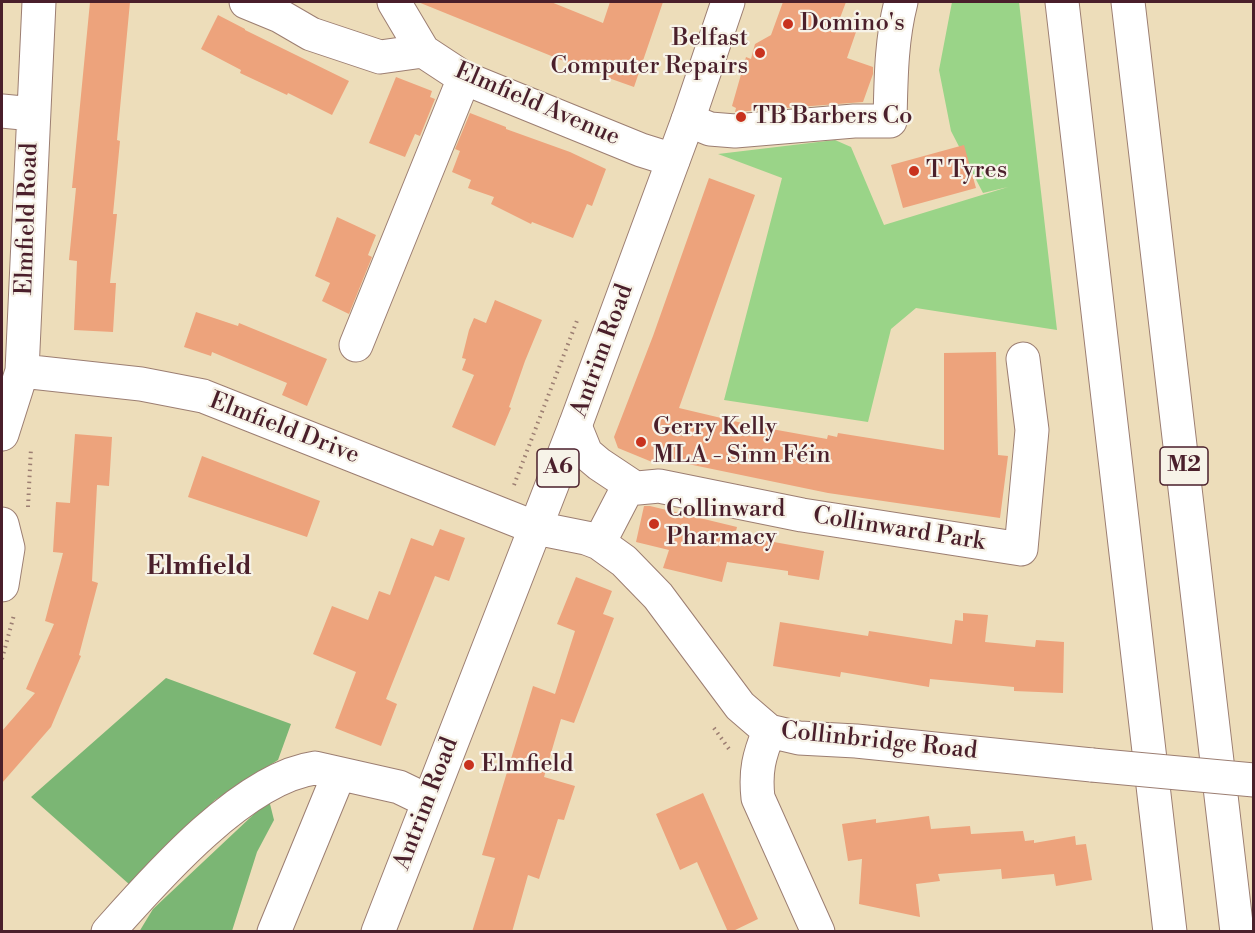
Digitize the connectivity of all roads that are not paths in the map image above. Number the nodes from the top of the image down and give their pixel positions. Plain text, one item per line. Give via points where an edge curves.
1 (39, 2) edge
2 (246, 2) edge
3 (394, 2) edge
4 (728, 2) edge
5 (901, 2) edge
6 (1062, 2) edge
7 (1128, 2) edge
8 (423, 51) junction
9 (464, 78) junction
10 (17, 113) edge
11 (688, 120) junction
12 (673, 160) junction
13 (356, 345) dead end
14 (1023, 359) dead end
15 (22, 371) junction
16 (575, 426) junction
17 (2, 434) edge
18 (635, 488) junction
19 (2, 524) edge
20 (536, 528) junction
21 (598, 543) junction
22 (2, 585) edge
23 (769, 731) junction
24 (339, 774) junction
25 (1254, 780) edge
26 (428, 801) junction
27 (108, 932) edge
28 (274, 932) edge
29 (378, 932) edge
30 (818, 932) edge
31 (1170, 932) edge
32 (1237, 932) edge

1 - 10 main road, Elmfield Road
2 - 8 main road via 311,34 380,57
3 - 8 main road, Elmfield Avenue
4 - 11 main road, Antrim Road / A6
5 - 11 main road via 891,67 890,121 735,131 710,129
6 - 31 main road
7 - 32 main road, M2
8 - 9 main road, Elmfield Avenue
9 - 12 main road, Elmfield Avenue
9 - 13 main road
10 - 15 main road, Elmfield Road
11 - 12 main road, Antrim Road / A6
12 - 16 main road, Antrim Road / A6
14 - 18 main road, Collinward Park via 1032,430 1021,549 802,515 659,486
15 - 17 main road, Elmfield Road
15 - 20 main road, Elmfield Drive via 141,384 203,396
16 - 18 main road via 586,453
16 - 20 main road, Antrim Road / A6
18 - 21 main road via 627,489
19 - 22 main road via 8,548
20 - 21 main road, Collinbridge Road
20 - 26 main road, Antrim Road / A6
21 - 23 main road, Collinbridge Road via 624,561 658,596 740,706
23 - 25 main road, Collinbridge Road, bridge via 799,738
23 - 30 main road via 755,777 758,798
24 - 26 main road via 399,788
24 - 27 main road via 315,768 301,770 228,811 149,886
24 - 28 main road
26 - 29 main road, Antrim Road / A6

